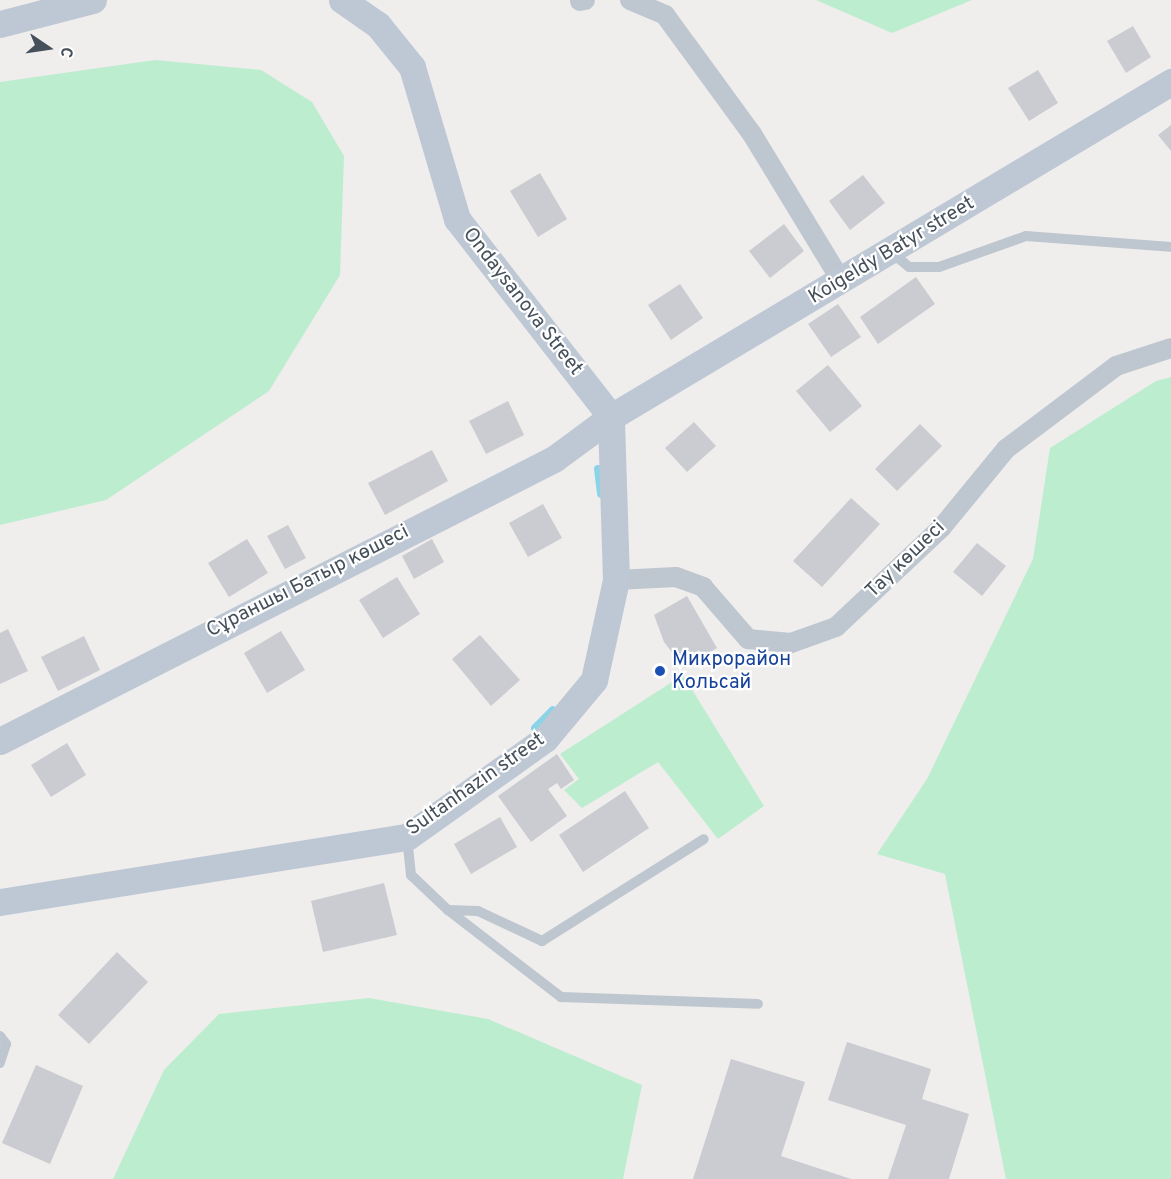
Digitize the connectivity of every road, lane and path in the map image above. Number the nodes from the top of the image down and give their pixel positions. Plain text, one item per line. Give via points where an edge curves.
1 (93, 0) edge
2 (342, 0) edge
3 (585, 0) edge
4 (630, 0) edge
5 (580, 1) edge
6 (0, 24) edge
7 (1171, 82) edge
8 (1171, 247) edge
9 (892, 253) junction
10 (842, 282) junction
11 (1171, 348) edge
12 (611, 417) junction
13 (616, 580) junction
14 (0, 741) edge
15 (407, 837) junction
16 (704, 839) dead end
17 (0, 902) edge
18 (448, 910) junction
19 (758, 1004) dead end
20 (0, 1036) edge
21 (0, 1063) edge

1 - 6 street
2 - 12 street, Ondaysanova Street via 378,25 412,67 458,219
3 - 5 street
4 - 10 street via 665,15 752,134
7 - 9 street, Koigeldy Batyr street
8 - 9 lane via 1026,236 939,267 909,267
9 - 10 street, Koigeldy Batyr street
10 - 12 street, Koigeldy Batyr street
11 - 13 street, Тау көшесі via 1116,366 1006,449 942,527 836,627 791,643 748,639 703,587 676,578
12 - 13 street, Sultanhazin street
12 - 14 street, Сұраншы Батыр көшесі via 554,459
13 - 15 street, Sultanhazin street via 594,680 545,739
15 - 17 street, Sultanhazin street
15 - 18 lane via 411,875
16 - 18 lane via 542,941 478,911
18 - 19 lane via 561,997
20 - 21 lane via 6,1044

